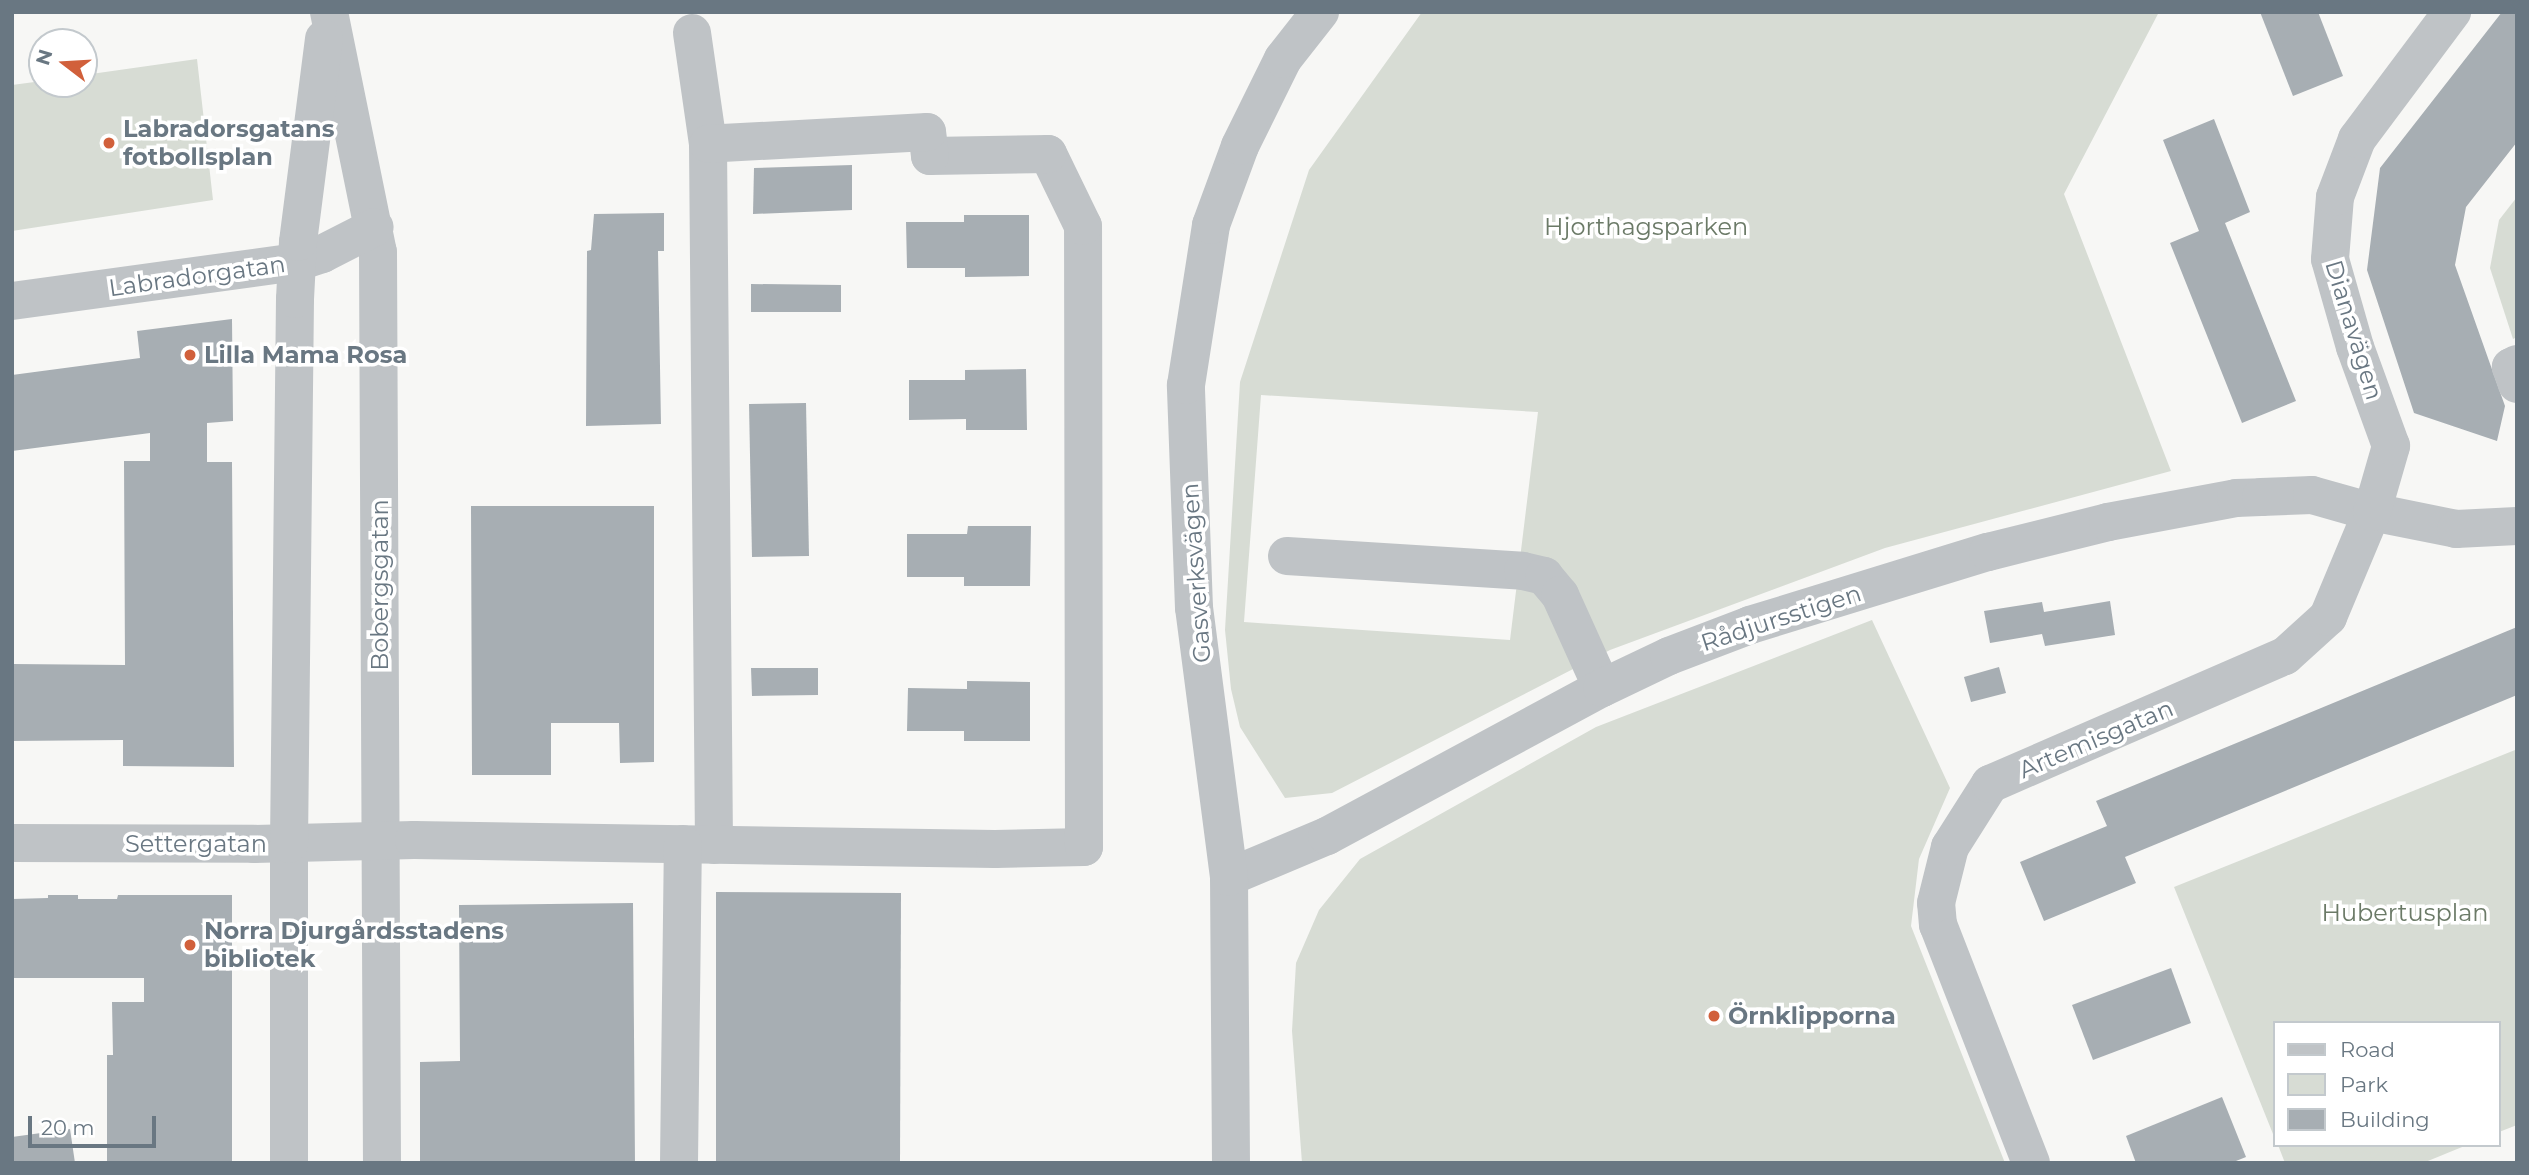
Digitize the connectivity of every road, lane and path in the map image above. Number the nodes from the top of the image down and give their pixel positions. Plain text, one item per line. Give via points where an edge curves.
1 (328, 12) edge
2 (1320, 12) edge
3 (2452, 12) edge
4 (692, 33) dead end
5 (708, 144) junction
6 (375, 227) junction
7 (298, 262) junction
8 (12, 301) edge
9 (2517, 364) edge
10 (2517, 384) edge
11 (2372, 512) junction
12 (2517, 526) edge
13 (1287, 556) dead end
14 (1602, 688) junction
15 (380, 841) junction
16 (12, 843) edge
17 (289, 844) junction
18 (699, 845) junction
19 (1229, 877) junction
20 (289, 1163) edge
21 (382, 1163) edge
22 (679, 1163) edge
23 (1231, 1163) edge
24 (2031, 1163) edge

1 - 6 street, Bobergsgatan
1 - 7 street, Bobergsgatan
2 - 19 street, Gasverksvägen via 1283,59 1240,146 1211,225 1186,385 1194,608
3 - 11 street, Dianavägen via 2357,139 2335,197 2330,259 2391,446
4 - 5 street
5 - 18 street
5 - 18 street, Settergatan via 927,132 930,156 1048,154 1083,226 1084,847
6 - 7 street, Labradorgatan
6 - 15 street, Bobergsgatan via 379,252
7 - 8 street, Labradorgatan
7 - 17 street, Bobergsgatan
9 - 10 street via 2511,367
11 - 12 street via 2456,529
11 - 14 street, Rådjursstigen via 2312,495 2236,498 2108,522 1989,552 1750,625
11 - 24 street, Artemisgatan via 2328,617 2285,656 1990,785 1950,847 1936,902 1938,925
13 - 14 street via 1544,576 1560,595
14 - 19 street, Rådjursstigen via 1327,836
15 - 17 street, Settergatan
15 - 18 street, Settergatan
15 - 21 street, Bobergsgatan
16 - 17 street, Settergatan
17 - 20 street, Bobergsgatan
18 - 22 street
19 - 23 street, Gasverksvägen

